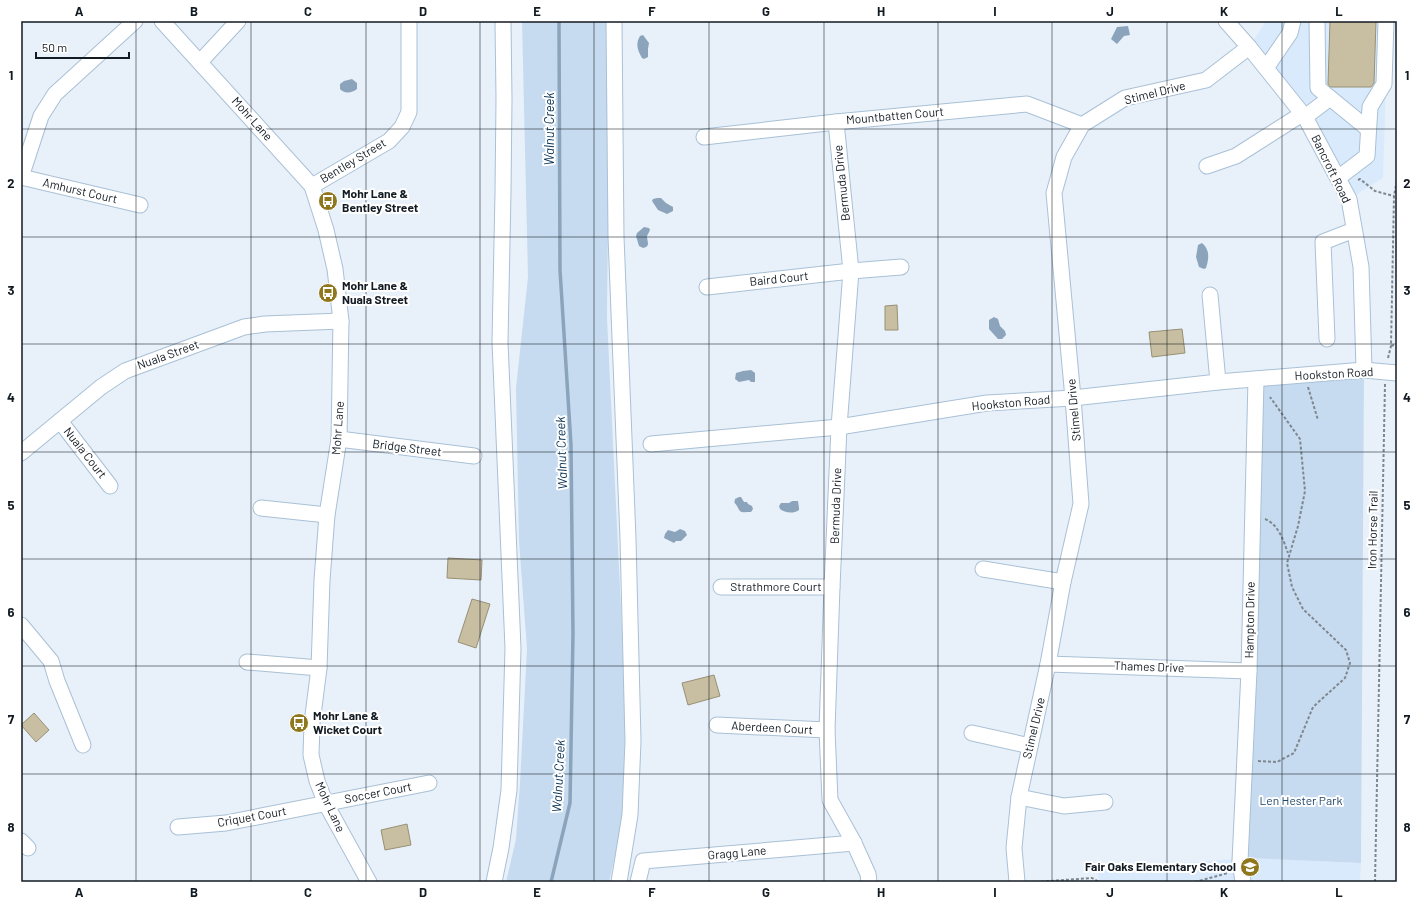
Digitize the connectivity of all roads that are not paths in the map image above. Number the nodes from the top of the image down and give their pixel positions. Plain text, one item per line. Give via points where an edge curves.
1 (135, 21) edge
2 (162, 21) edge
3 (238, 21) edge
4 (408, 21) edge
5 (503, 21) edge
6 (614, 21) edge
7 (1226, 21) edge
8 (1293, 21) edge
9 (1318, 21) edge
10 (1386, 21) edge
11 (1249, 47) junction
12 (200, 62) junction
13 (1266, 68) junction
14 (1330, 98) junction
15 (1304, 116) junction
16 (836, 122) junction
17 (1082, 125) junction
18 (1368, 129) junction
19 (704, 138) dead end
20 (1207, 166) dead end
21 (21, 177) edge
22 (1341, 184) junction
23 (312, 186) junction
24 (140, 205) dead end
25 (1354, 230) junction
26 (901, 267) dead end
27 (851, 271) junction
28 (707, 287) dead end
29 (1210, 295) dead end
30 (341, 321) junction
31 (1327, 339) dead end
32 (1364, 370) junction
33 (1391, 372) edge
34 (1256, 379) junction
35 (1218, 382) junction
36 (1073, 398) junction
37 (60, 421) junction
38 (839, 427) junction
39 (340, 439) junction
40 (651, 444) dead end
41 (21, 452) edge
42 (474, 456) dead end
43 (110, 486) dead end
44 (261, 508) dead end
45 (327, 515) junction
46 (983, 569) dead end
47 (1063, 582) junction
48 (720, 587) dead end
49 (832, 587) junction
50 (21, 625) edge
51 (247, 662) dead end
52 (1048, 664) junction
53 (319, 668) junction
54 (1249, 671) junction
55 (717, 725) dead end
56 (827, 730) junction
57 (972, 733) dead end
58 (83, 745) dead end
59 (1030, 746) junction
60 (429, 783) dead end
61 (1019, 797) junction
62 (1105, 802) dead end
63 (326, 804) junction
64 (178, 827) dead end
65 (854, 843) junction
66 (1241, 871) edge
67 (369, 882) edge
68 (494, 882) edge
69 (619, 882) edge
70 (638, 882) edge
71 (869, 882) edge
72 (1018, 882) edge

1 - 21 street via 55,94 41,116
2 - 12 street, Mohr Lane
3 - 12 street
4 - 23 street, Bentley Street via 409,112 402,127 388,141
5 - 68 street via 500,342 513,648 509,790
6 - 69 street via 616,253 628,540 633,741 630,815
7 - 11 street, Bancroft Road
8 - 13 street via 1290,33
9 - 14 street via 1318,88
10 - 18 street via 1384,84 1370,107
11 - 13 street, Bancroft Road
11 - 17 street, Stimel Drive via 1206,80 1125,98
12 - 23 street, Mohr Lane
13 - 15 street, Bancroft Road
14 - 15 street
14 - 18 street
15 - 20 street via 1236,156
15 - 22 street, Bancroft Road
16 - 17 street, Mountbatten Court via 1027,104
16 - 19 street, Mountbatten Court
16 - 27 street, Bermuda Drive
17 - 36 street, Stimel Drive via 1064,157 1054,193
18 - 22 street via 1367,156
21 - 24 street, Amhurst Court
22 - 25 street, Bancroft Road via 1349,199
23 - 30 street, Mohr Lane via 335,269
25 - 31 street via 1323,242
25 - 32 street, Bancroft Road via 1361,267
26 - 27 street, Baird Court
27 - 28 street, Baird Court
27 - 38 street, Bermuda Drive
29 - 35 street
30 - 37 street, Nuala Street via 244,327 125,371
30 - 39 street, Mohr Lane
32 - 33 street, Hookston Road
32 - 34 street, Hookston Road
34 - 35 street, Hookston Road
34 - 54 street, Hampton Drive
35 - 36 street, Hookston Road
36 - 38 street, Hookston Road via 987,403
36 - 47 street, Stimel Drive via 1081,504
37 - 41 street, Nuala Street
37 - 43 street, Nuala Court
38 - 40 street, Hookston Road
38 - 49 street, Bermuda Drive
39 - 42 street, Bridge Street
39 - 45 street, Mohr Lane
44 - 45 street
45 - 53 street, Mohr Lane
46 - 47 street
47 - 52 street, Stimel Drive
48 - 49 street, Strathmore Court
49 - 56 street, Bermuda Drive
50 - 58 street via 52,661 57,681
51 - 53 street
52 - 54 street, Thames Drive
52 - 59 street, Stimel Drive
53 - 63 street, Mohr Lane via 311,755
54 - 66 street, Hampton Drive
55 - 56 street, Aberdeen Court
56 - 65 street, Bermuda Drive via 830,800
57 - 59 street
59 - 61 street, Stimel Drive
60 - 63 street, Soccer Court
61 - 62 street via 1064,806
61 - 72 street, Stimel Drive via 1014,848
63 - 64 street, Criquet Court via 226,823
63 - 67 street, Mohr Lane
65 - 70 street, Gragg Lane via 643,861
65 - 71 street, Bermuda Drive

